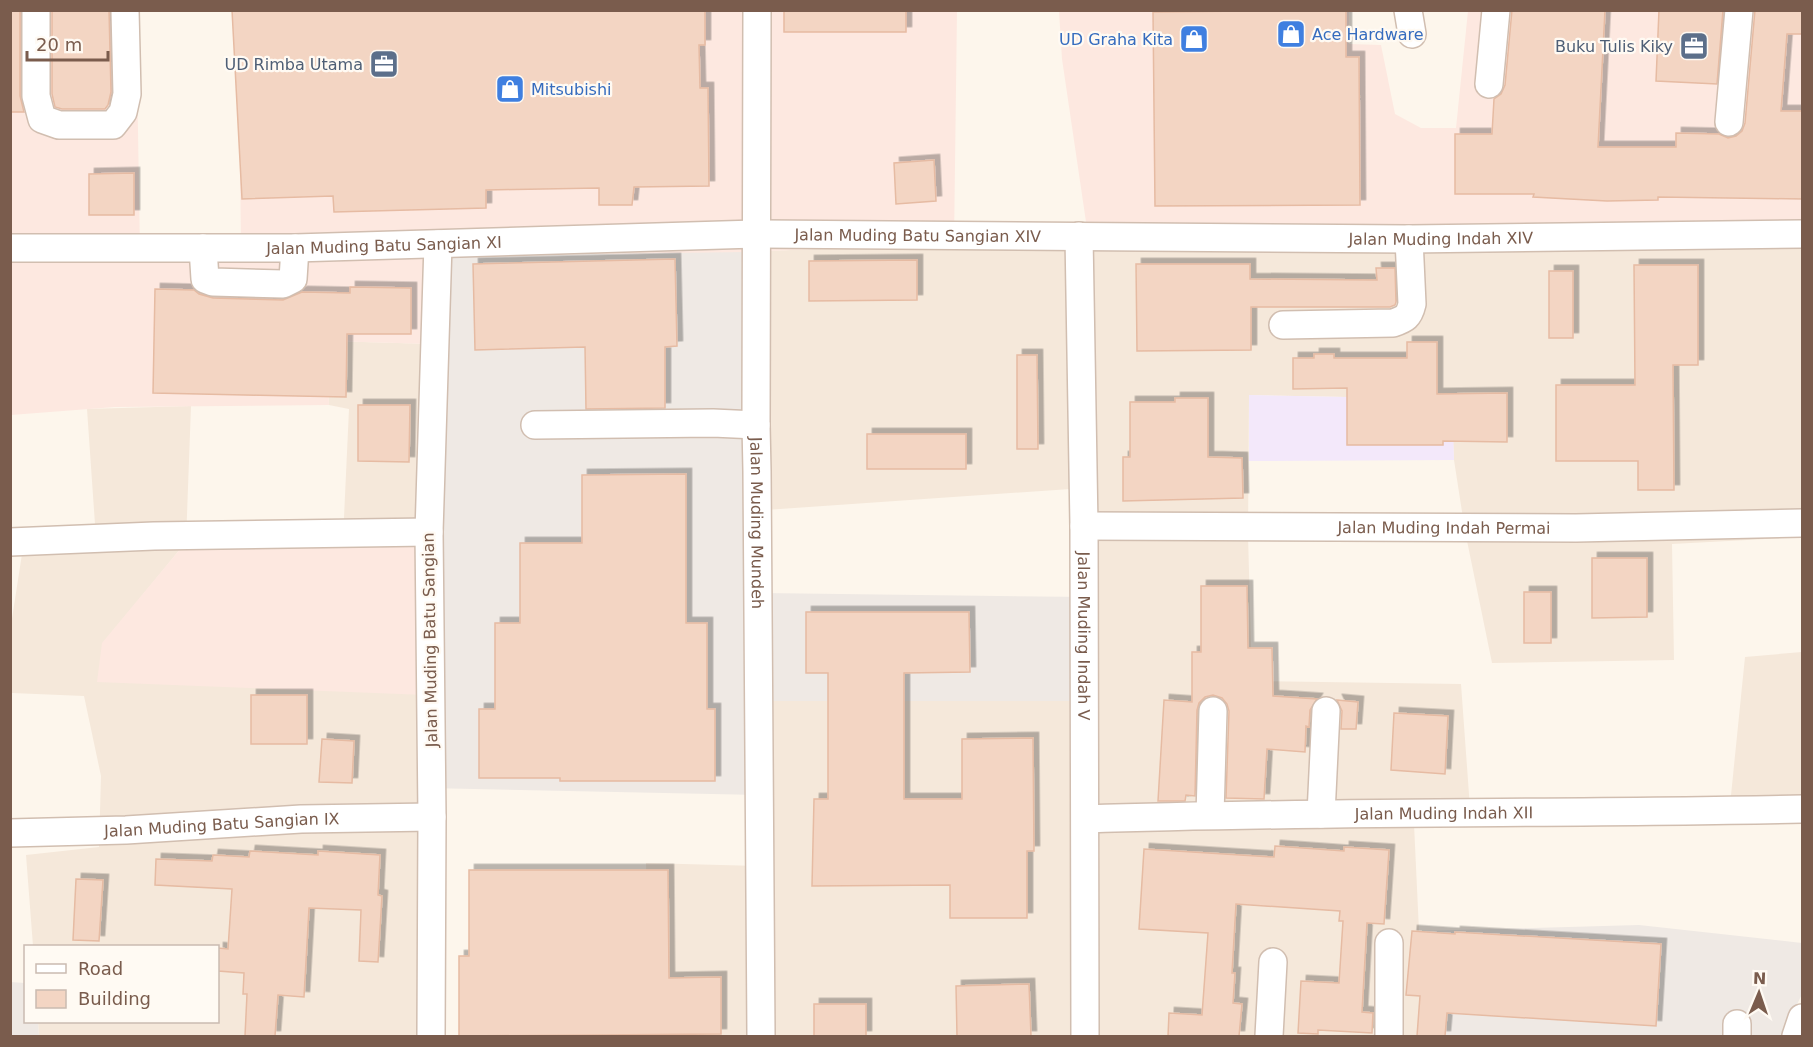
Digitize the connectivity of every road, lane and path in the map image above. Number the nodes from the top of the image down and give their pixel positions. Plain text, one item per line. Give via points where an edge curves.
1 (36, 10) edge
2 (125, 10) edge
3 (757, 10) edge
4 (1496, 10) edge
5 (1738, 10) edge
6 (1489, 84) dead end
7 (1730, 122) dead end
8 (755, 234) junction
9 (1803, 234) edge
10 (1079, 236) junction
11 (1409, 239) junction
12 (438, 244) junction
13 (10, 248) edge
14 (203, 248) junction
15 (295, 248) junction
16 (1283, 325) dead end
17 (535, 425) dead end
18 (756, 425) junction
19 (1803, 524) edge
20 (1084, 526) junction
21 (429, 532) junction
22 (10, 542) edge
23 (1213, 711) dead end
24 (1326, 711) dead end
25 (1803, 809) edge
26 (1322, 814) junction
27 (1210, 815) junction
28 (432, 817) junction
29 (1086, 819) junction
30 (10, 833) edge
31 (1389, 943) dead end
32 (1273, 962) dead end
33 (1803, 1018) edge
34 (431, 1036) edge
35 (760, 1036) edge
36 (1085, 1036) edge
37 (1269, 1036) edge
38 (1389, 1036) edge
39 (1796, 1036) edge

1 - 2 street via 36,96 42,119 58,125 113,125 123,112 126,94
3 - 8 street, Jalan Muding Mundeh
4 - 6 street
5 - 7 street
8 - 10 street, Jalan Muding Batu Sangian XIV
8 - 12 street, Jalan Muding Batu Sangian XI
8 - 18 street, Jalan Muding Mundeh
9 - 11 street, Jalan Muding Indah XIV
10 - 11 street, Jalan Muding Indah XIV
10 - 20 street, Jalan Muding Indah V
11 - 16 street via 1412,304 1406,319 1393,323
12 - 15 street, Jalan Muding Batu Sangian XI
12 - 21 street, Jalan Muding Batu Sangian
13 - 14 street, Jalan Muding Batu Sangian XI
14 - 15 street, Jalan Muding Batu Sangian XI
14 - 15 street via 205,279 283,285 293,279
17 - 18 street
18 - 35 street, Jalan Muding Mundeh
19 - 20 street, Jalan Muding Indah Permai via 1576,528
20 - 29 street, Jalan Muding Indah V
21 - 22 street
21 - 28 street, Jalan Muding Batu Sangian
23 - 27 street
24 - 26 street
25 - 26 street, Jalan Muding Indah XII
26 - 27 street, Jalan Muding Indah XII
27 - 29 street, Jalan Muding Indah XII
28 - 30 street, Jalan Muding Batu Sangian IX
28 - 34 street, Jalan Muding Batu Sangian
29 - 36 street, Jalan Muding Indah V
31 - 38 street
32 - 37 street
33 - 39 street

